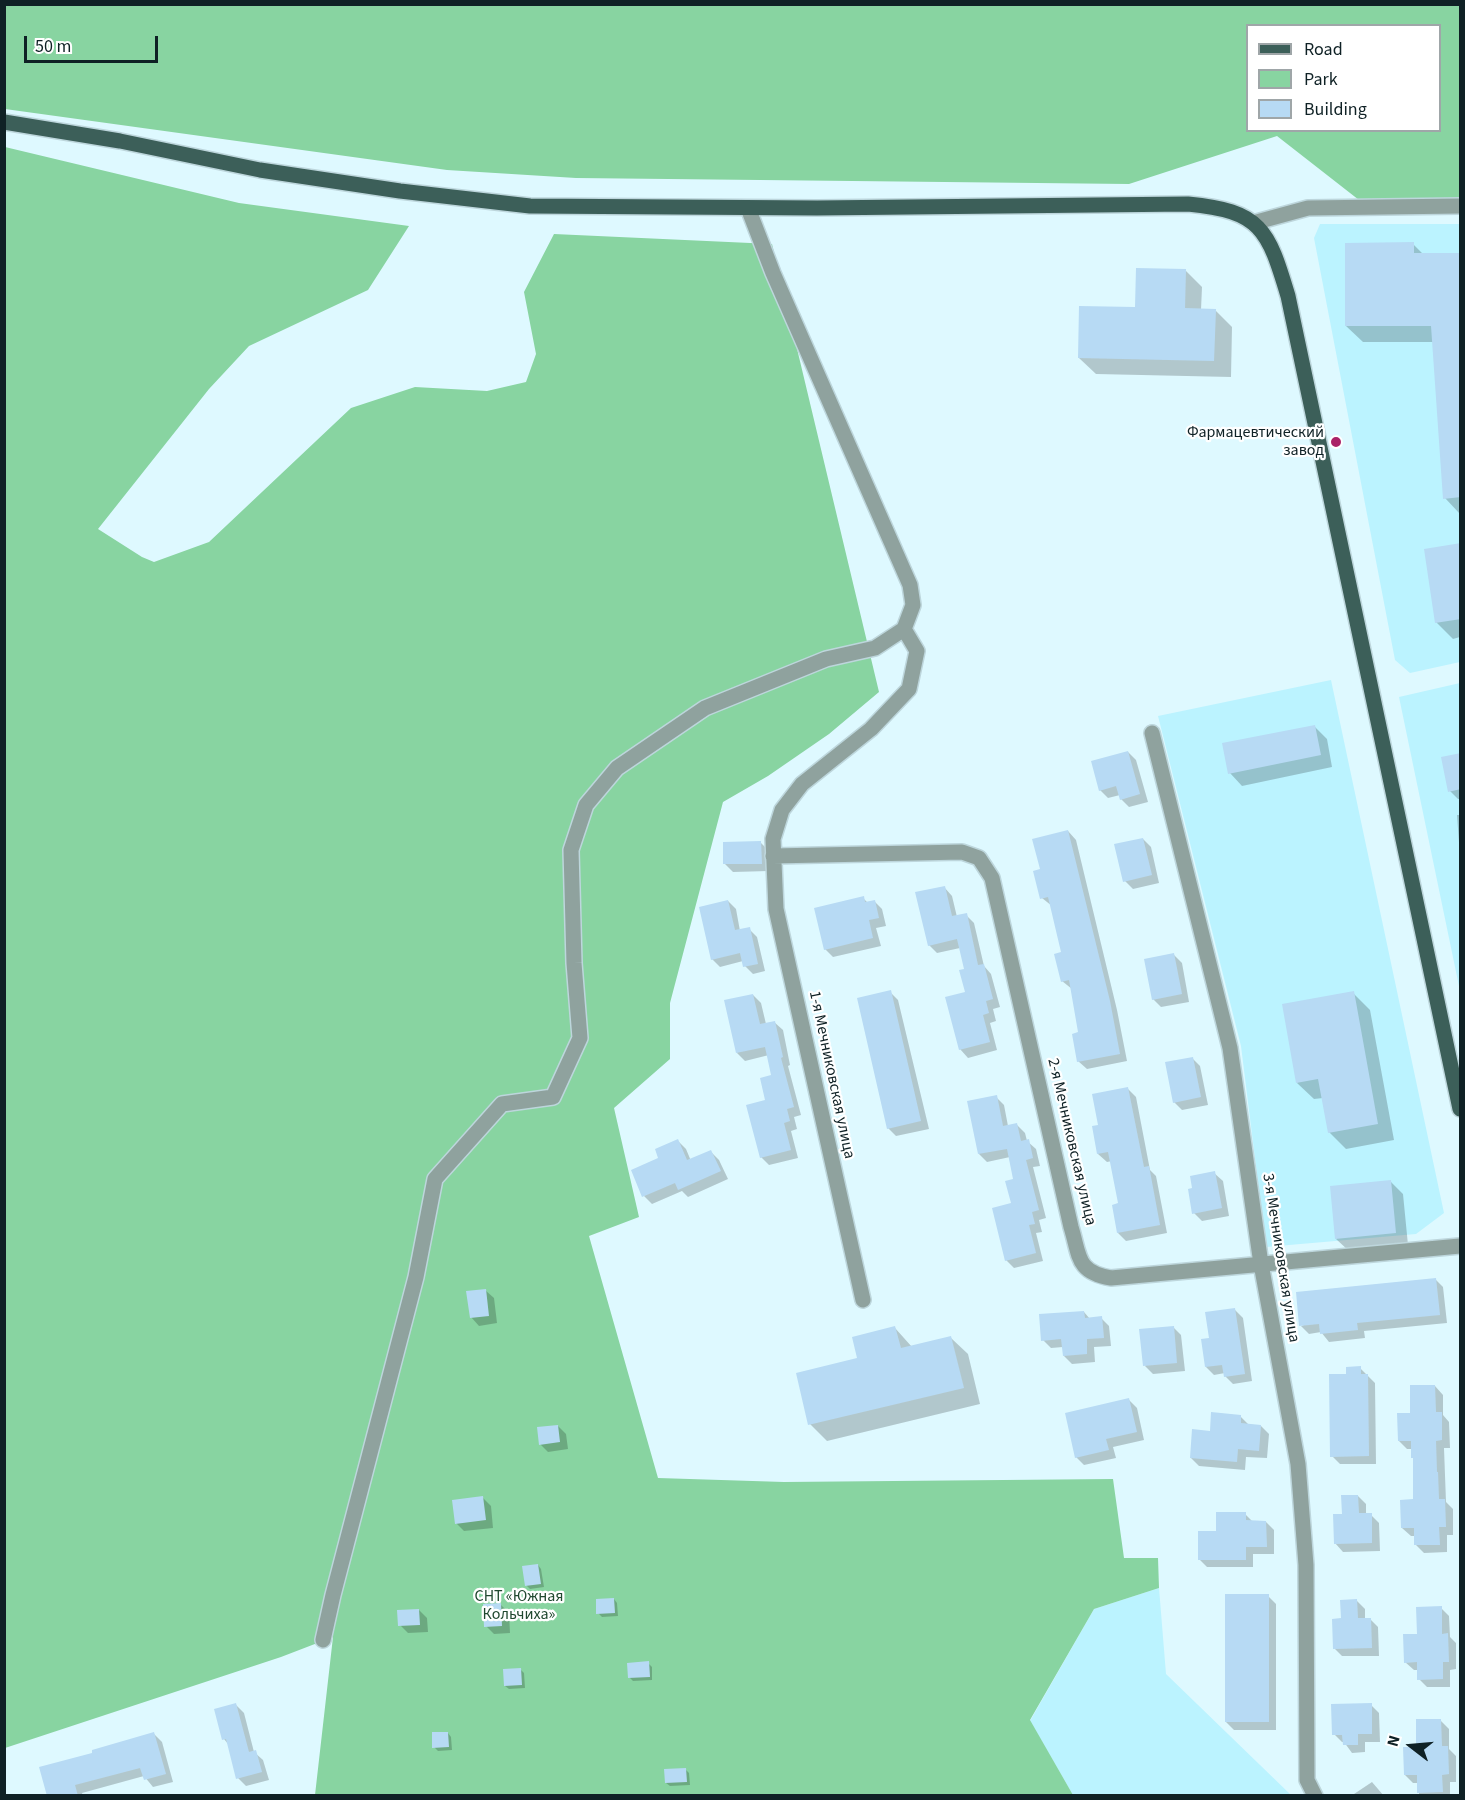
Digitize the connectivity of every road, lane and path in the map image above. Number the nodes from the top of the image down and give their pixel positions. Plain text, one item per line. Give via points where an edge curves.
1 (4, 122) edge
2 (1461, 206) edge
3 (748, 208) junction
4 (1254, 222) junction
5 (904, 629) junction
6 (1152, 733) dead end
7 (773, 856) junction
8 (1461, 1109) edge
9 (1461, 1246) edge
10 (1261, 1264) junction
11 (862, 1300) dead end
12 (323, 1640) dead end
13 (1315, 1796) edge

1 - 3 main road via 260,170 400,191 530,206
2 - 4 street via 1308,207
3 - 4 main road via 1188,204 1236,212
3 - 5 street via 910,585 913,605
4 - 8 main road via 1276,256 1288,296
5 - 7 street, 1-я Мечниковская улица via 917,651 909,689 871,729 802,784 782,810 773,839
5 - 12 street via 875,648 826,659 705,708 617,768 586,805 571,850 580,1038 554,1097 502,1104 435,1179 416,1278
6 - 10 street, 3-я Мечниковская улица via 1230,1048
7 - 10 street, 2-я Мечниковская улица via 962,852 979,858 992,878 1083,1267 1095,1275 1111,1278
7 - 11 street, 1-я Мечниковская улица via 776,909
9 - 10 street, 2-я Мечниковская улица
10 - 13 street, 3-я Мечниковская улица via 1299,1464 1306,1565 1307,1780

